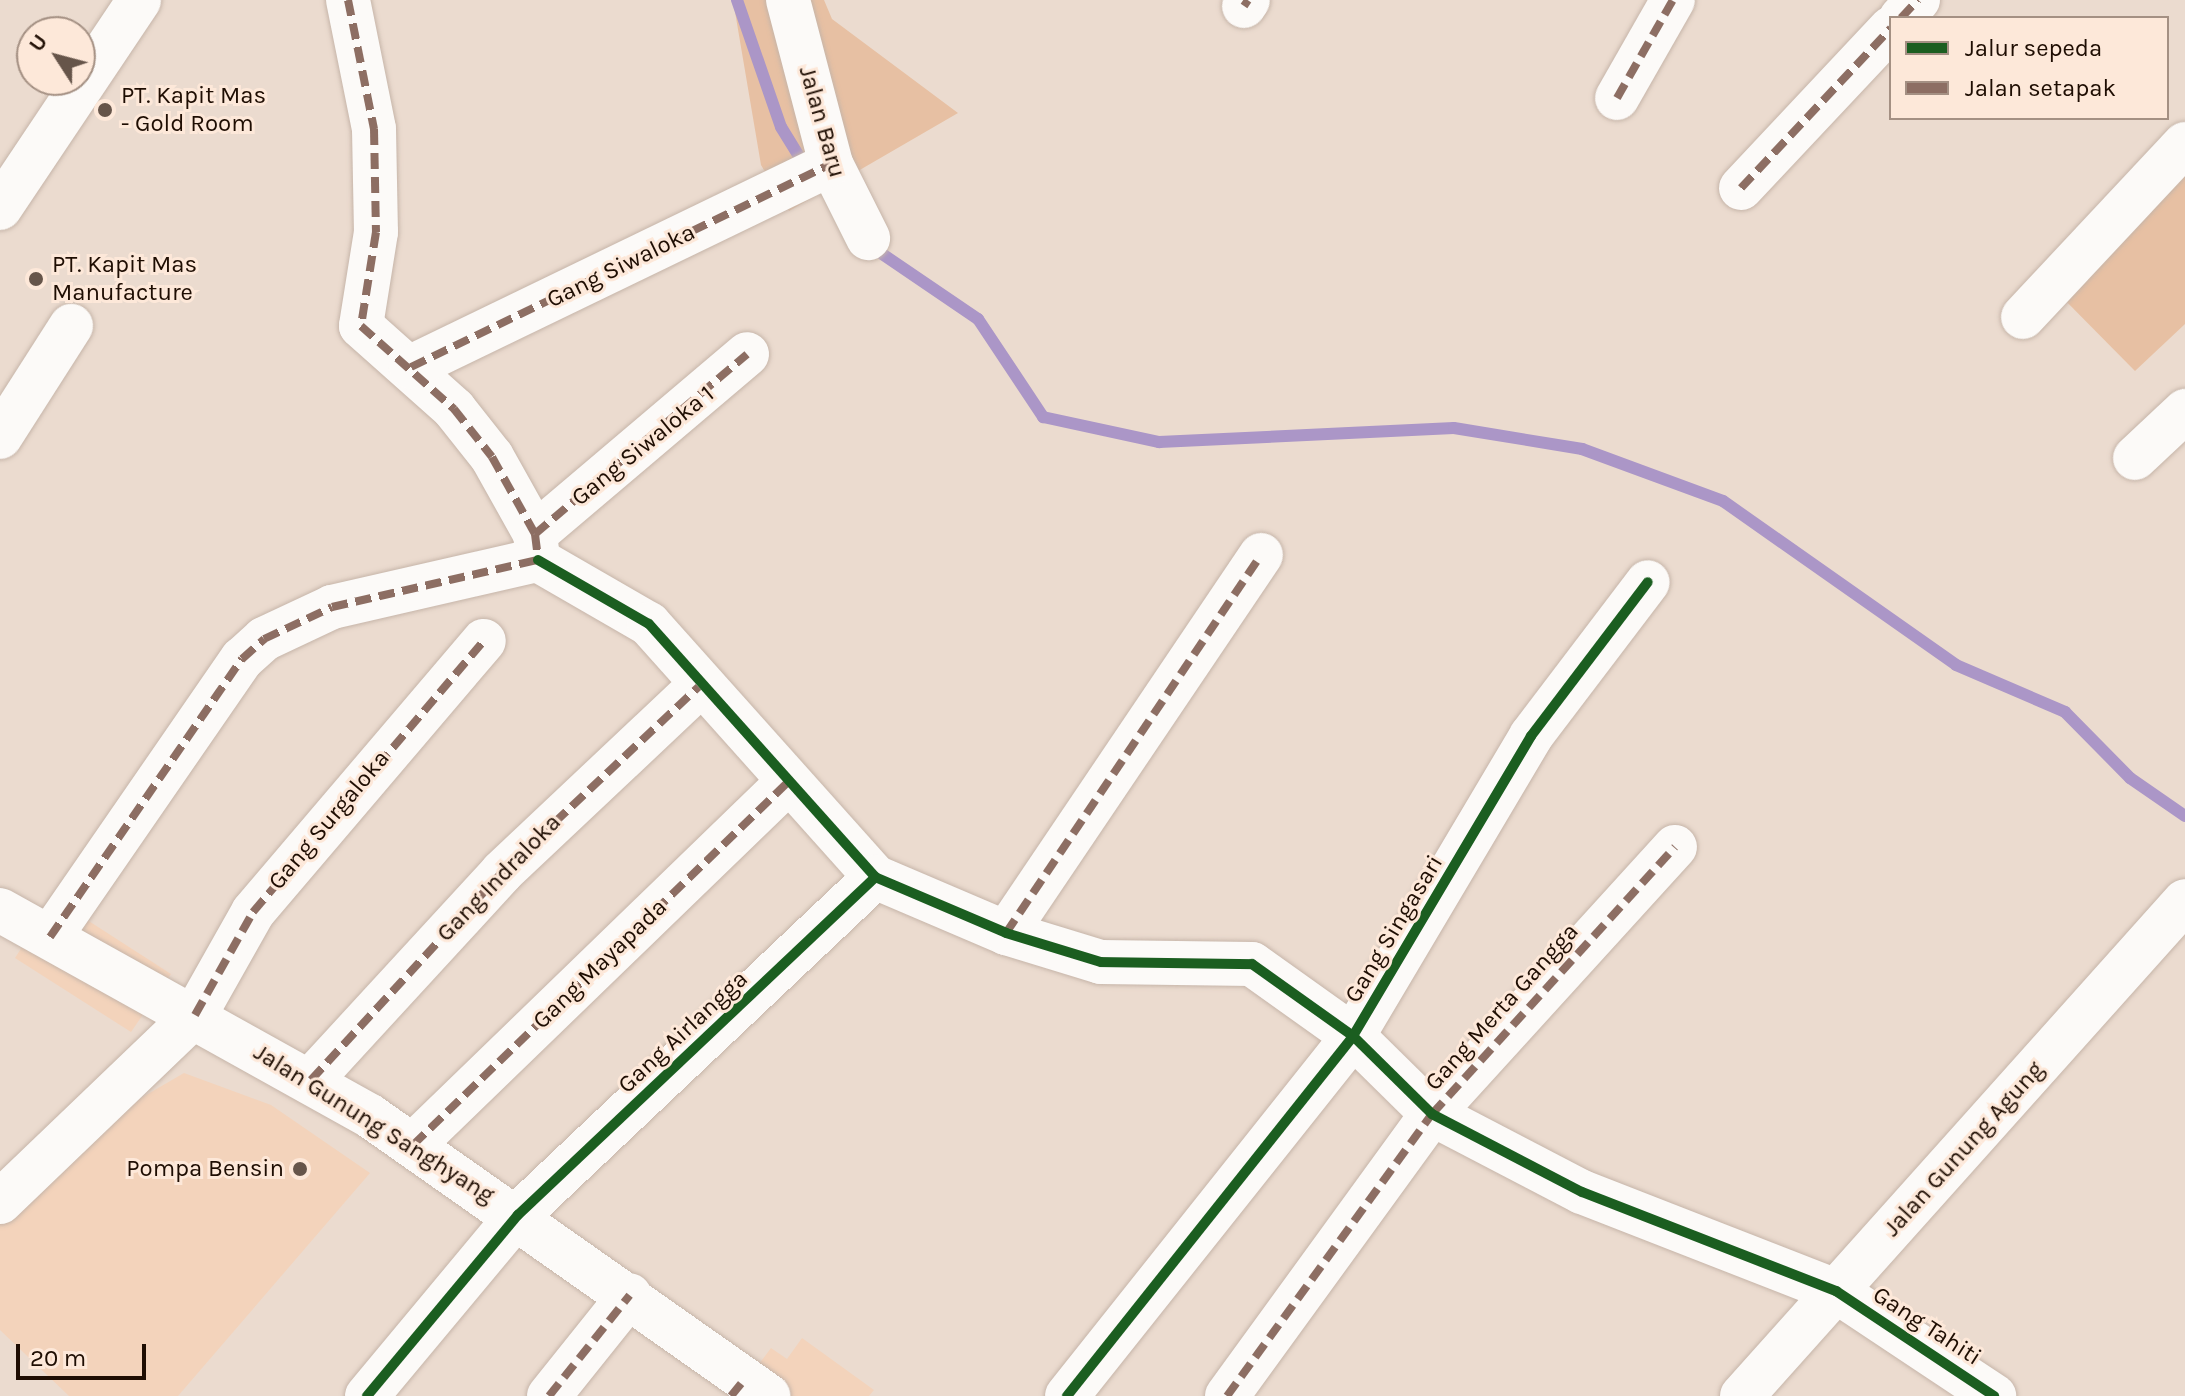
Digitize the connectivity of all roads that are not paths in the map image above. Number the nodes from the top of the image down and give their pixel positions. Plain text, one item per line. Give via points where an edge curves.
1 (139, 0) edge
2 (348, 0) edge
3 (788, 0) edge
4 (1673, 0) edge
5 (1918, 0) edge
6 (1903, 16) edge
7 (1889, 30) edge
8 (1617, 98) dead end
9 (2185, 144) edge
10 (831, 164) junction
11 (1741, 188) dead end
12 (0, 208) edge
13 (868, 238) dead end
14 (2023, 317) dead end
15 (71, 326) dead end
16 (747, 354) dead end
17 (411, 367) junction
18 (2185, 411) edge
19 (0, 437) edge
20 (2135, 458) dead end
21 (536, 547) junction
22 (1261, 555) dead end
23 (1648, 582) dead end
24 (484, 641) dead end
25 (698, 687) junction
26 (787, 783) junction
27 (1675, 847) dead end
28 (875, 877) junction
29 (2185, 901) edge
30 (0, 910) edge
31 (1006, 933) junction
32 (50, 937) junction
33 (195, 1015) junction
34 (1353, 1036) junction
35 (311, 1080) junction
36 (1432, 1114) junction
37 (413, 1145) junction
38 (0, 1202) edge
39 (518, 1215) junction
40 (1836, 1291) junction
41 (630, 1295) junction
42 (748, 1390) edge
43 (367, 1396) edge
44 (549, 1396) edge
45 (1067, 1396) edge
46 (1227, 1396) edge
47 (1742, 1396) edge
48 (1994, 1396) edge

1 - 12 street
2 - 17 street via 374,129 376,232 361,326
3 - 10 street, Jalan Baru
4 - 8 street
5 - 6 street
7 - 11 street
9 - 14 street
10 - 13 street, Jalan Baru
10 - 17 street, Gang Siwaloka
15 - 19 street
16 - 21 street, Gang Siwaloka 1
17 - 21 street via 492,457
18 - 20 street
21 - 25 street via 649,624
21 - 32 street via 332,607 264,639 242,659
22 - 31 street
23 - 34 street, Gang Singasari via 1531,736
24 - 33 street, Gang Surgaloka via 253,912
25 - 26 street
25 - 35 street, Gang Indraloka via 502,872
26 - 28 street
26 - 37 street, Gang Mayapada
27 - 36 street, Gang Merta Gangga
28 - 31 street, Gang Tahiti
28 - 39 street, Gang Airlangga
29 - 40 street, Jalan Gunung Agung
30 - 32 street, Jalan Gunung Sanghyang
31 - 34 street, Gang Tahiti via 1101,962 1252,964
32 - 33 street, Jalan Gunung Sanghyang
33 - 35 street, Jalan Gunung Sanghyang
33 - 38 street
34 - 36 street, Gang Tahiti
34 - 45 street, Gang Singasari
35 - 37 street, Jalan Gunung Sanghyang
36 - 40 street, Gang Tahiti via 1582,1192
36 - 46 street, Gang Merta Gangga
37 - 39 street, Jalan Gunung Sanghyang
39 - 41 street, Jalan Gunung Sanghyang
39 - 43 street, Gang Airlangga
40 - 47 street, Jalan Gunung Agung
40 - 48 street, Gang Tahiti
41 - 42 street, Jalan Gunung Sanghyang
41 - 44 street

